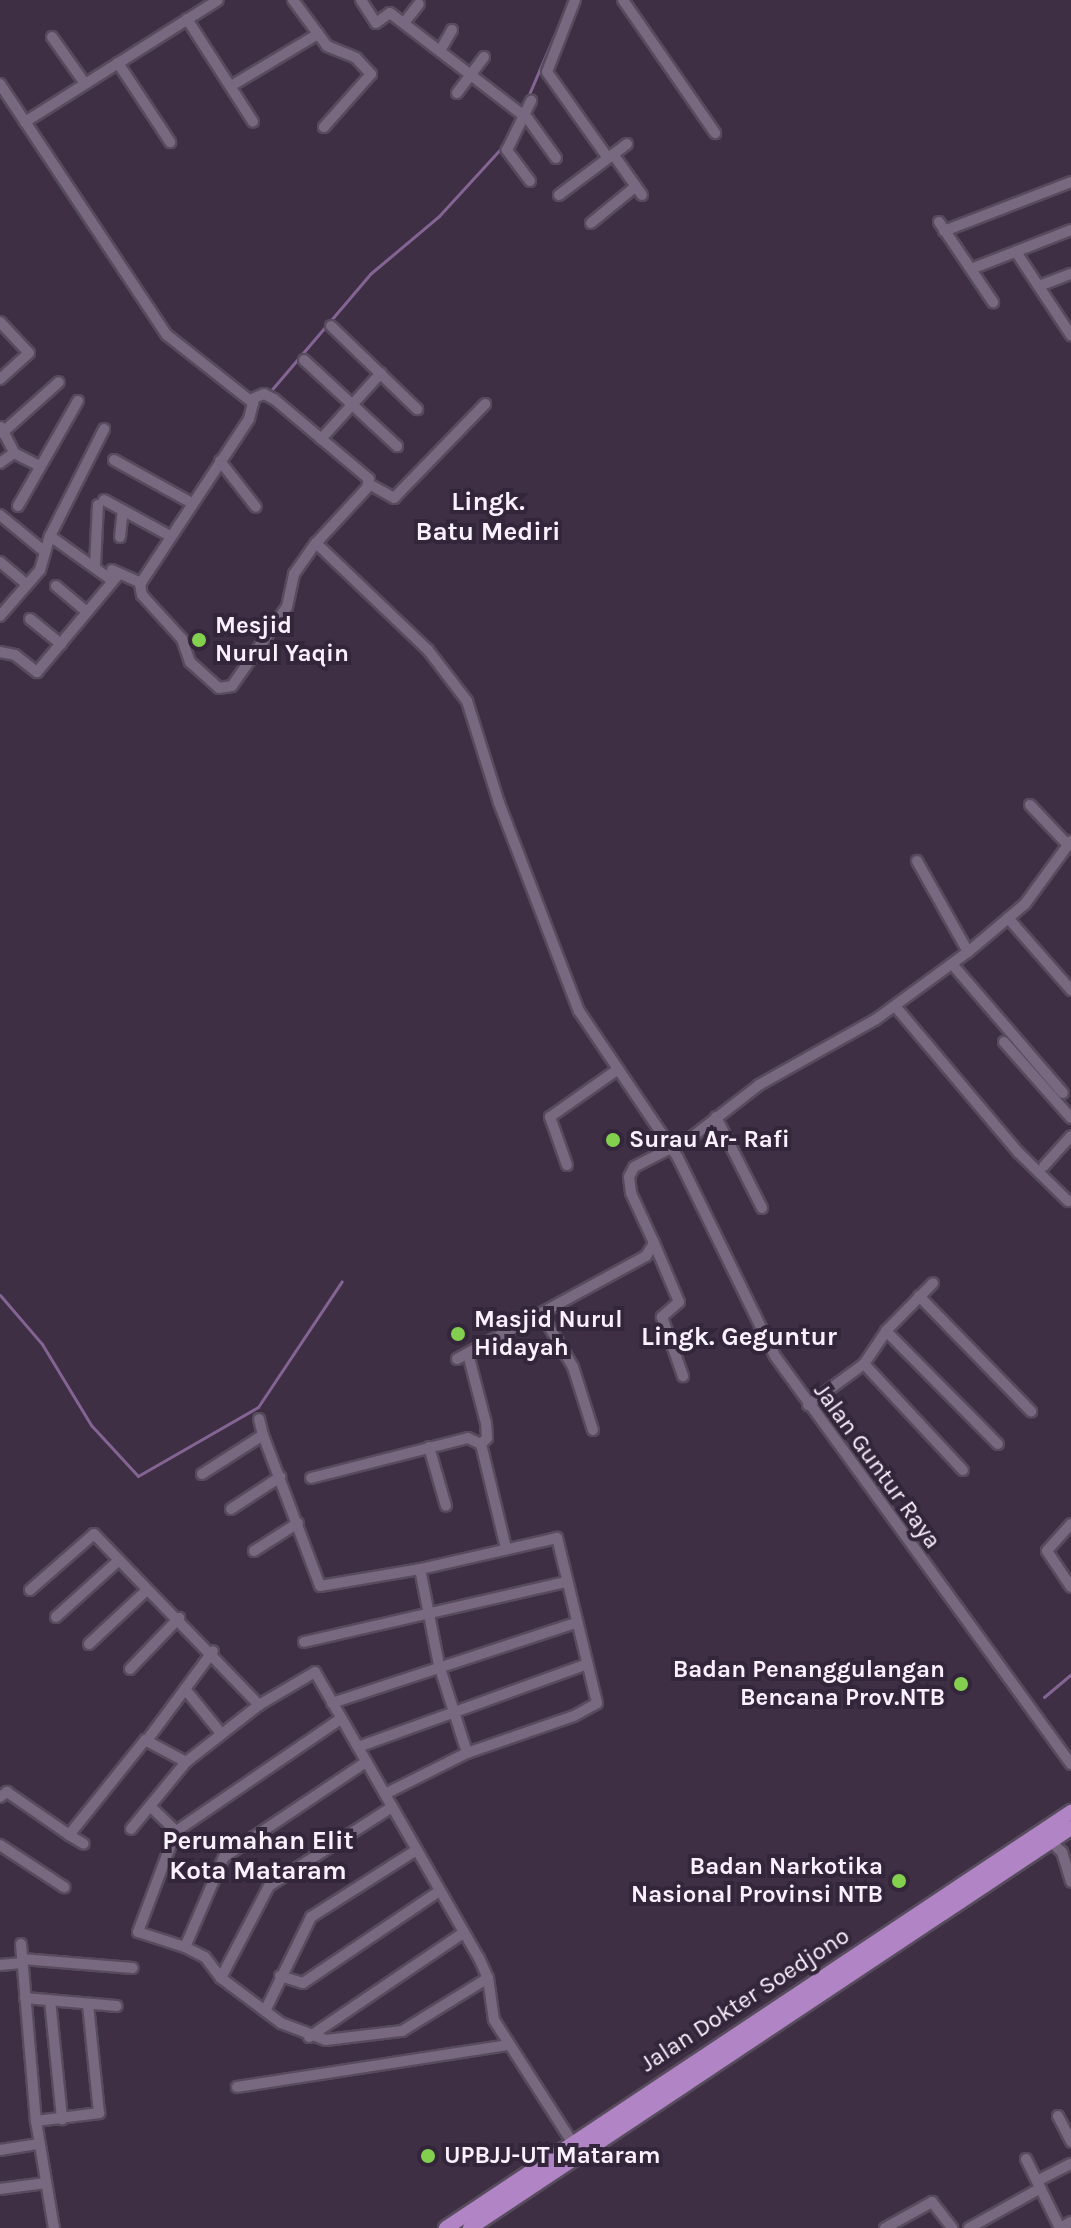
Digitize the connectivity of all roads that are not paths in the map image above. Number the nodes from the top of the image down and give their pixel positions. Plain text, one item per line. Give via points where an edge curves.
1 (218, 0) edge
2 (293, 0) edge
3 (361, 0) edge
4 (575, 0) edge
5 (623, 0) edge
6 (419, 4) dead end
7 (187, 19) junction
8 (404, 23) junction
9 (452, 30) dead end
10 (318, 34) junction
11 (52, 37) dead end
12 (441, 49) junction
13 (484, 57) dead end
14 (118, 63) junction
15 (472, 75) junction
16 (84, 82) junction
17 (236, 83) dead end
18 (0, 84) edge
19 (457, 93) dead end
20 (531, 101) dead end
21 (522, 118) junction
22 (25, 122) junction
23 (253, 122) dead end
24 (324, 127) dead end
25 (715, 133) dead end
26 (170, 142) dead end
27 (627, 144) dead end
28 (610, 156) junction
29 (556, 158) dead end
30 (530, 181) dead end
31 (1071, 182) edge
32 (559, 195) dead end
33 (591, 223) dead end
34 (1071, 230) edge
35 (1016, 252) junction
36 (971, 269) junction
37 (1071, 274) edge
38 (1039, 286) junction
39 (993, 302) dead end
40 (0, 322) edge
41 (331, 326) dead end
42 (1071, 335) edge
43 (304, 360) dead end
44 (381, 373) junction
45 (0, 379) edge
46 (59, 382) dead end
47 (252, 399) junction
48 (78, 401) dead end
49 (353, 404) junction
50 (485, 404) dead end
51 (417, 409) dead end
52 (1, 429) edge
53 (104, 429) dead end
54 (321, 439) junction
55 (397, 446) dead end
56 (14, 453) junction
57 (114, 460) dead end
58 (220, 461) junction
59 (0, 463) edge
60 (40, 466) junction
61 (369, 484) junction
62 (192, 503) junction
63 (18, 506) dead end
64 (256, 507) dead end
65 (123, 510) junction
66 (0, 515) edge
67 (50, 536) junction
68 (170, 536) junction
69 (120, 537) dead end
70 (316, 543) junction
71 (45, 552) junction
72 (0, 562) edge
73 (95, 566) junction
74 (114, 575) junction
75 (141, 583) junction
76 (27, 585) junction
77 (56, 586) dead end
78 (87, 612) junction
79 (1, 613) edge
80 (30, 619) dead end
81 (61, 644) junction
82 (0, 652) edge
83 (1030, 805) dead end
84 (1067, 846) edge
85 (917, 861) dead end
86 (1008, 918) junction
87 (966, 949) junction
88 (952, 964) junction
89 (1071, 990) edge
90 (895, 1006) junction
91 (1004, 1042) dead end
92 (617, 1070) junction
93 (1063, 1093) dead end
94 (716, 1117) junction
95 (1071, 1118) edge
96 (1071, 1136) edge
97 (669, 1143) junction
98 (567, 1165) dead end
99 (1044, 1166) dead end
100 (1068, 1201) dead end
101 (762, 1208) dead end
102 (654, 1243) junction
103 (933, 1283) dead end
104 (919, 1296) junction
105 (541, 1313) junction
106 (886, 1331) junction
107 (468, 1354) junction
108 (457, 1359) dead end
109 (864, 1364) junction
110 (683, 1376) dead end
111 (808, 1405) junction
112 (1031, 1411) dead end
113 (259, 1419) dead end
114 (593, 1430) dead end
115 (265, 1437) junction
116 (481, 1444) junction
117 (998, 1444) dead end
118 (429, 1447) junction
119 (963, 1470) dead end
120 (202, 1474) dead end
121 (280, 1477) junction
122 (311, 1478) dead end
123 (446, 1506) dead end
124 (231, 1509) dead end
125 (298, 1523) junction
126 (1071, 1524) edge
127 (506, 1548) junction
128 (254, 1551) dead end
129 (119, 1560) junction
130 (418, 1569) junction
131 (566, 1582) junction
132 (1071, 1587) edge
133 (30, 1590) dead end
134 (147, 1590) junction
135 (428, 1611) junction
136 (56, 1617) dead end
137 (179, 1618) junction
138 (576, 1623) junction
139 (304, 1642) dead end
140 (89, 1644) dead end
141 (213, 1651) junction
142 (587, 1664) junction
143 (439, 1665) junction
144 (130, 1669) dead end
145 (185, 1689) junction
146 (332, 1703) junction
147 (259, 1705) junction
148 (454, 1709) junction
149 (339, 1720) junction
150 (220, 1732) junction
151 (148, 1739) junction
152 (358, 1747) junction
153 (467, 1753) junction
154 (186, 1762) junction
155 (366, 1762) junction
156 (1071, 1764) edge
157 (385, 1794) junction
158 (0, 1797) edge
159 (150, 1806) junction
160 (392, 1807) junction
161 (1071, 1812) edge
162 (1071, 1828) edge
163 (131, 1829) dead end
164 (176, 1831) junction
165 (69, 1835) junction
166 (1047, 1836) junction
167 (84, 1844) dead end
168 (0, 1845) edge
169 (415, 1851) junction
170 (1071, 1882) edge
171 (64, 1887) dead end
172 (438, 1892) junction
173 (463, 1933) junction
174 (21, 1944) dead end
175 (185, 1947) junction
176 (22, 1961) junction
177 (0, 1965) edge
178 (133, 1968) dead end
179 (280, 1976) junction
180 (221, 1978) junction
181 (488, 1978) junction
182 (25, 1998) junction
183 (50, 2000) junction
184 (88, 2005) junction
185 (117, 2006) dead end
186 (265, 2011) junction
187 (309, 2037) junction
188 (509, 2045) junction
189 (698, 2064) junction
190 (237, 2087) dead end
191 (1058, 2116) dead end
192 (62, 2119) junction
193 (36, 2121) junction
194 (572, 2142) junction
195 (1071, 2142) edge
196 (39, 2144) junction
197 (0, 2150) edge
198 (1026, 2159) dead end
199 (1071, 2164) edge
200 (46, 2183) junction
201 (1039, 2184) junction
202 (0, 2189) edge
203 (1071, 2222) edge
204 (476, 2226) edge
205 (54, 2228) edge
206 (446, 2228) edge
207 (885, 2228) edge
208 (952, 2228) edge
209 (969, 2228) edge
210 (1060, 2228) edge

1 - 7 street
2 - 10 street
3 - 8 street via 376,23 390,13
4 - 28 street via 547,72
5 - 25 street
6 - 8 street
7 - 14 street
7 - 23 street
8 - 12 street
9 - 12 street
10 - 17 street
10 - 24 street via 332,51 356,58 371,74
11 - 16 street
12 - 15 street
13 - 15 street
14 - 16 street
14 - 26 street
15 - 19 street
15 - 21 street
16 - 22 street
18 - 22 street
20 - 21 street
21 - 29 street
21 - 30 street via 507,150
22 - 47 street via 167,335
27 - 28 street
28 - 32 street
28 - 33 street via 638,191
31 - 36 street via 942,226
34 - 35 street
35 - 36 street
35 - 38 street
36 - 39 street
37 - 38 street
38 - 42 street
40 - 45 street via 29,353
41 - 44 street
43 - 49 street
44 - 49 street
44 - 51 street
46 - 52 street
47 - 54 street via 267,396
47 - 58 street via 253,413
48 - 60 street
49 - 54 street
49 - 55 street
50 - 61 street via 394,498
52 - 56 street
53 - 67 street
54 - 61 street via 366,475
56 - 59 street
56 - 60 street
57 - 62 street
58 - 62 street
58 - 64 street
60 - 63 street
61 - 70 street
62 - 68 street
65 - 68 street
65 - 69 street
65 - 73 street via 101,503
66 - 71 street
67 - 71 street
67 - 73 street
68 - 75 street
70 - 75 street via 294,574 287,607 228,689 219,688 193,665 179,635 142,595
70 - 92 street, Jalan Guntur Raya via 444,667 476,724 500,806 579,1011
71 - 76 street via 40,570
72 - 76 street
73 - 74 street
74 - 75 street
74 - 78 street
76 - 79 street
77 - 78 street
78 - 81 street
80 - 81 street
81 - 82 street via 37,672 15,655
83 - 84 street
84 - 86 street
85 - 87 street
86 - 87 street
86 - 89 street
87 - 88 street
88 - 90 street
88 - 93 street
90 - 94 street via 759,1085
90 - 100 street via 1021,1155
91 - 95 street
92 - 97 street, Jalan Guntur Raya
92 - 98 street via 550,1117
94 - 97 street
94 - 101 street
96 - 99 street
97 - 102 street via 637,1164 629,1177
97 - 111 street, Jalan Guntur Raya via 784,1371
102 - 105 street via 641,1259
102 - 110 street via 679,1302 662,1317
103 - 104 street
104 - 106 street
104 - 112 street
105 - 107 street
105 - 114 street via 573,1367
106 - 109 street
106 - 117 street
107 - 108 street
107 - 116 street via 486,1423 487,1438
109 - 111 street
109 - 119 street
111 - 156 street, Jalan Guntur Raya
113 - 115 street
115 - 120 street
115 - 121 street
116 - 118 street via 470,1438
116 - 127 street
118 - 122 street
118 - 123 street
121 - 124 street
121 - 125 street
125 - 128 street
125 - 130 street via 316,1580 324,1588
126 - 132 street via 1047,1551
127 - 130 street
127 - 131 street via 559,1542
129 - 133 street via 96,1536 87,1535
129 - 134 street
129 - 136 street
130 - 135 street
131 - 135 street
131 - 138 street
134 - 137 street
134 - 140 street
135 - 139 street
135 - 143 street
137 - 141 street
137 - 144 street
138 - 142 street
138 - 143 street
141 - 145 street
141 - 147 street
142 - 148 street
142 - 153 street via 596,1700 593,1708
143 - 146 street
143 - 148 street
145 - 150 street
145 - 151 street
146 - 147 street via 311,1666
146 - 149 street
147 - 150 street
148 - 152 street
148 - 153 street
149 - 152 street
149 - 164 street
150 - 154 street
151 - 154 street
151 - 165 street
152 - 155 street
153 - 157 street
154 - 159 street
155 - 157 street
155 - 175 street via 224,1857
157 - 160 street
158 - 165 street via 7,1792
159 - 163 street
159 - 164 street
160 - 169 street
160 - 180 street via 269,1886
161 - 166 highway, Jalan Dokter Soedjono
162 - 166 highway, Jalan Dokter Soedjono
164 - 175 street via 138,1929
165 - 167 street
166 - 170 street via 1062,1852
166 - 189 highway, Jalan Dokter Soedjono
168 - 171 street
169 - 172 street
169 - 179 street via 311,1917
172 - 173 street
172 - 179 street via 303,1983
173 - 181 street
173 - 187 street
174 - 176 street
175 - 180 street via 205,1957
176 - 177 street
176 - 178 street
176 - 182 street
179 - 186 street
180 - 186 street
181 - 187 street via 402,2031 368,2039
181 - 188 street via 494,2020
182 - 183 street
182 - 193 street
183 - 184 street
183 - 192 street
184 - 185 street
184 - 192 street via 99,2113
186 - 187 street
188 - 190 street
188 - 194 street
189 - 194 highway, Jalan Dokter Soedjono
189 - 204 highway, Jalan Dokter Soedjono
191 - 195 street
192 - 193 street
193 - 196 street
194 - 206 highway, Jalan Dokter Soedjono
196 - 197 street
196 - 200 street
198 - 201 street
199 - 201 street
200 - 202 street
200 - 205 street
201 - 209 street
201 - 210 street
203 - 210 street
207 - 208 street via 932,2202

